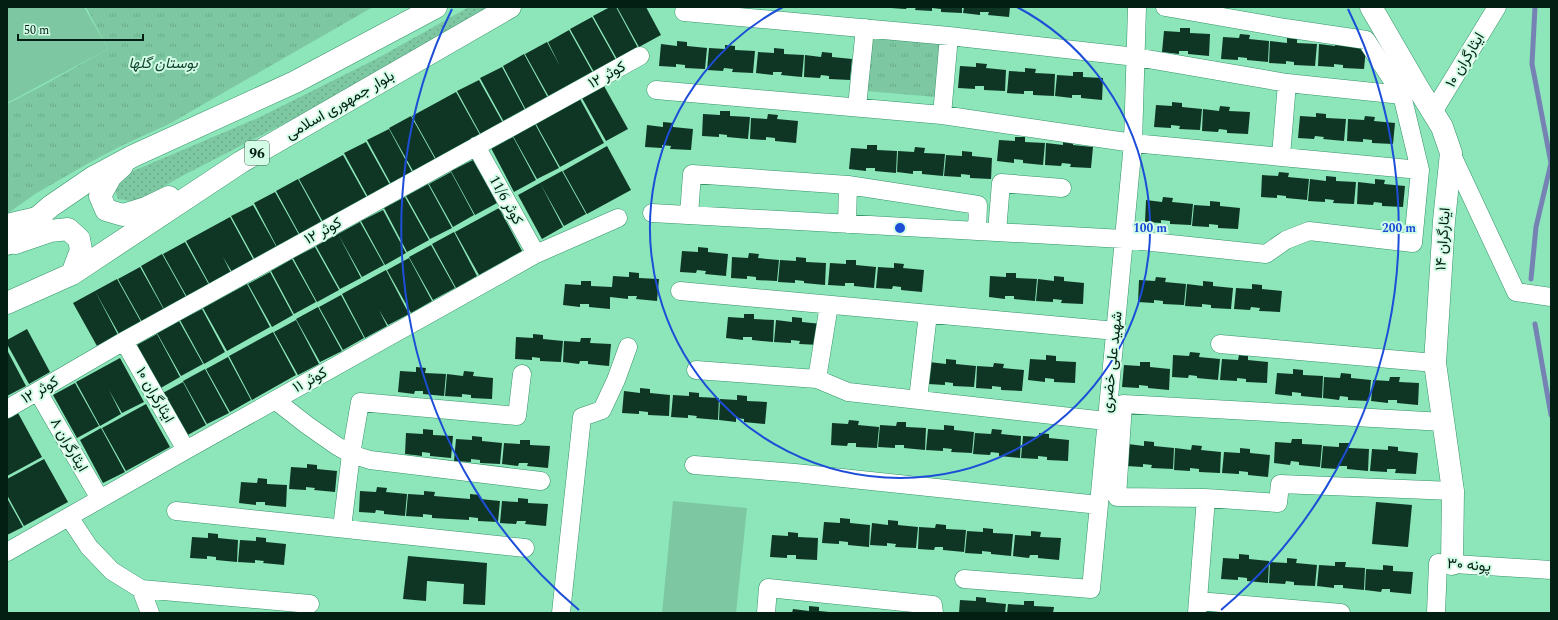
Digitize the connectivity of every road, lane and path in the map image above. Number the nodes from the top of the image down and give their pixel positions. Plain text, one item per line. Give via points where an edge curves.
1 (436, 7) edge
2 (510, 7) edge
3 (1137, 7) edge
4 (1165, 7) edge
5 (1371, 7) edge
6 (1497, 7) edge
7 (684, 12) dead end
8 (734, 12) edge
9 (865, 28) junction
10 (949, 36) junction
11 (640, 56) dead end
12 (1136, 57) junction
13 (1287, 83) junction
14 (656, 90) dead end
15 (1402, 94) junction
16 (857, 107) junction
17 (1433, 112) junction
18 (942, 115) junction
19 (1133, 143) junction
20 (476, 146) junction
21 (1451, 153) junction
22 (133, 156) junction
23 (1281, 156) junction
24 (241, 162) junction
25 (1420, 170) junction
26 (848, 185) junction
27 (1062, 188) dead end
28 (652, 213) dead end
29 (689, 215) junction
30 (37, 218) junction
31 (618, 218) dead end
32 (847, 224) junction
33 (7, 225) edge
34 (977, 231) junction
35 (997, 232) junction
36 (1123, 239) junction
37 (7, 245) edge
38 (536, 254) junction
39 (72, 274) junction
40 (680, 291) dead end
41 (1551, 297) edge
42 (7, 303) edge
43 (829, 305) junction
44 (928, 314) junction
45 (1116, 331) junction
46 (124, 341) junction
47 (1220, 344) dead end
48 (628, 347) dead end
49 (1435, 363) junction
50 (696, 370) dead end
51 (522, 374) dead end
52 (817, 379) junction
53 (38, 392) junction
54 (918, 399) junction
55 (275, 400) junction
56 (7, 408) edge
57 (1106, 421) junction
58 (1444, 422) junction
59 (186, 450) junction
60 (351, 454) junction
61 (694, 465) dead end
62 (541, 481) dead end
63 (1453, 491) junction
64 (1206, 498) junction
65 (100, 499) junction
66 (1099, 505) junction
67 (176, 511) dead end
68 (69, 517) junction
69 (342, 528) junction
70 (525, 548) dead end
71 (7, 552) edge
72 (1452, 564) junction
73 (1551, 570) edge
74 (964, 579) dead end
75 (141, 589) junction
76 (310, 604) dead end
77 (1198, 607) edge
78 (1322, 612) edge
79 (150, 613) edge
80 (561, 613) edge
81 (766, 613) edge
82 (934, 613) edge
83 (1341, 613) edge
84 (1436, 613) edge

1 - 22 main road via 295,82
2 - 24 main road, بلوار جمهوری اسلامی / 96
3 - 12 street, شهید علی خضری
4 - 15 street via 1366,40
5 - 17 main road, ایثارگران ۱۴
6 - 17 street, ایثارگران ۱۰
7 - 8 street
8 - 9 street
9 - 10 street
9 - 16 street
10 - 12 street
10 - 18 street
11 - 20 street, کوثر ۱۲
12 - 13 street
12 - 19 street, شهید علی خضری
13 - 15 street
13 - 23 street
14 - 16 street
15 - 25 street
16 - 18 street
17 - 21 main road, ایثارگران ۱۴ via 1442,127
18 - 19 street
19 - 23 street
19 - 36 street, شهید علی خضری
20 - 38 street, کوثر 11/6
20 - 46 street, کوثر ۱۲
21 - 41 street via 1516,292
21 - 49 main road, ایثارگران ۱۴
22 - 24 main road via 111,176 100,196 106,210 123,215 146,208
22 - 30 main road via 92,178
23 - 25 street
24 - 39 main road, بلوار جمهوری اسلامی / 96
25 - 36 street via 1413,243 1309,231 1286,240 1266,254
26 - 29 street via 692,174
26 - 32 street
26 - 34 street via 978,205
27 - 35 street via 1001,183
28 - 29 street
29 - 32 street
30 - 33 main road
30 - 37 main road
31 - 38 street, کوثر ۱۱
32 - 34 street
34 - 35 street
35 - 36 street
36 - 45 street, شهید علی خضری
37 - 39 main road via 50,231 68,229 78,239 81,250
38 - 55 street, کوثر ۱۱
39 - 42 main road, بلوار جمهوری اسلامی / 96
40 - 43 street
43 - 44 street
43 - 52 street
44 - 45 street
44 - 54 street
45 - 57 street, شهید علی خضری
46 - 53 street, کوثر ۱۲
46 - 59 street, ایثارگران ۱۰
47 - 49 street
48 - 80 street via 602,410 582,417
49 - 58 main road, ایثارگران ۱۴
50 - 52 street
51 - 60 street via 517,416 360,402
52 - 54 street via 848,392
53 - 56 street, کوثر ۱۲
53 - 65 street, ایثارگران ۸
54 - 57 street
55 - 59 street, کوثر ۱۱
55 - 60 street via 306,425
57 - 66 street, شهید علی خضری
58 - 63 main road, ایثارگران ۱۴
58 - 64 street via 1123,404 1117,497
59 - 65 street, کوثر ۱۱
60 - 62 street via 370,460
60 - 69 street
61 - 66 street
63 - 64 street via 1280,484 1278,504
63 - 72 main road, ایثارگران ۱۴
64 - 77 street
65 - 68 street, کوثر ۱۱
66 - 74 street, شهید علی خضری via 1091,589
67 - 69 street
68 - 71 street, کوثر ۱۱
68 - 75 street via 89,547 112,571
69 - 70 street
72 - 73 street, پونه ۳۰
72 - 84 street, پونه ۳۰ via 1438,563
75 - 76 street
75 - 79 street
77 - 78 street
78 - 83 street
81 - 82 street via 768,588 933,605

